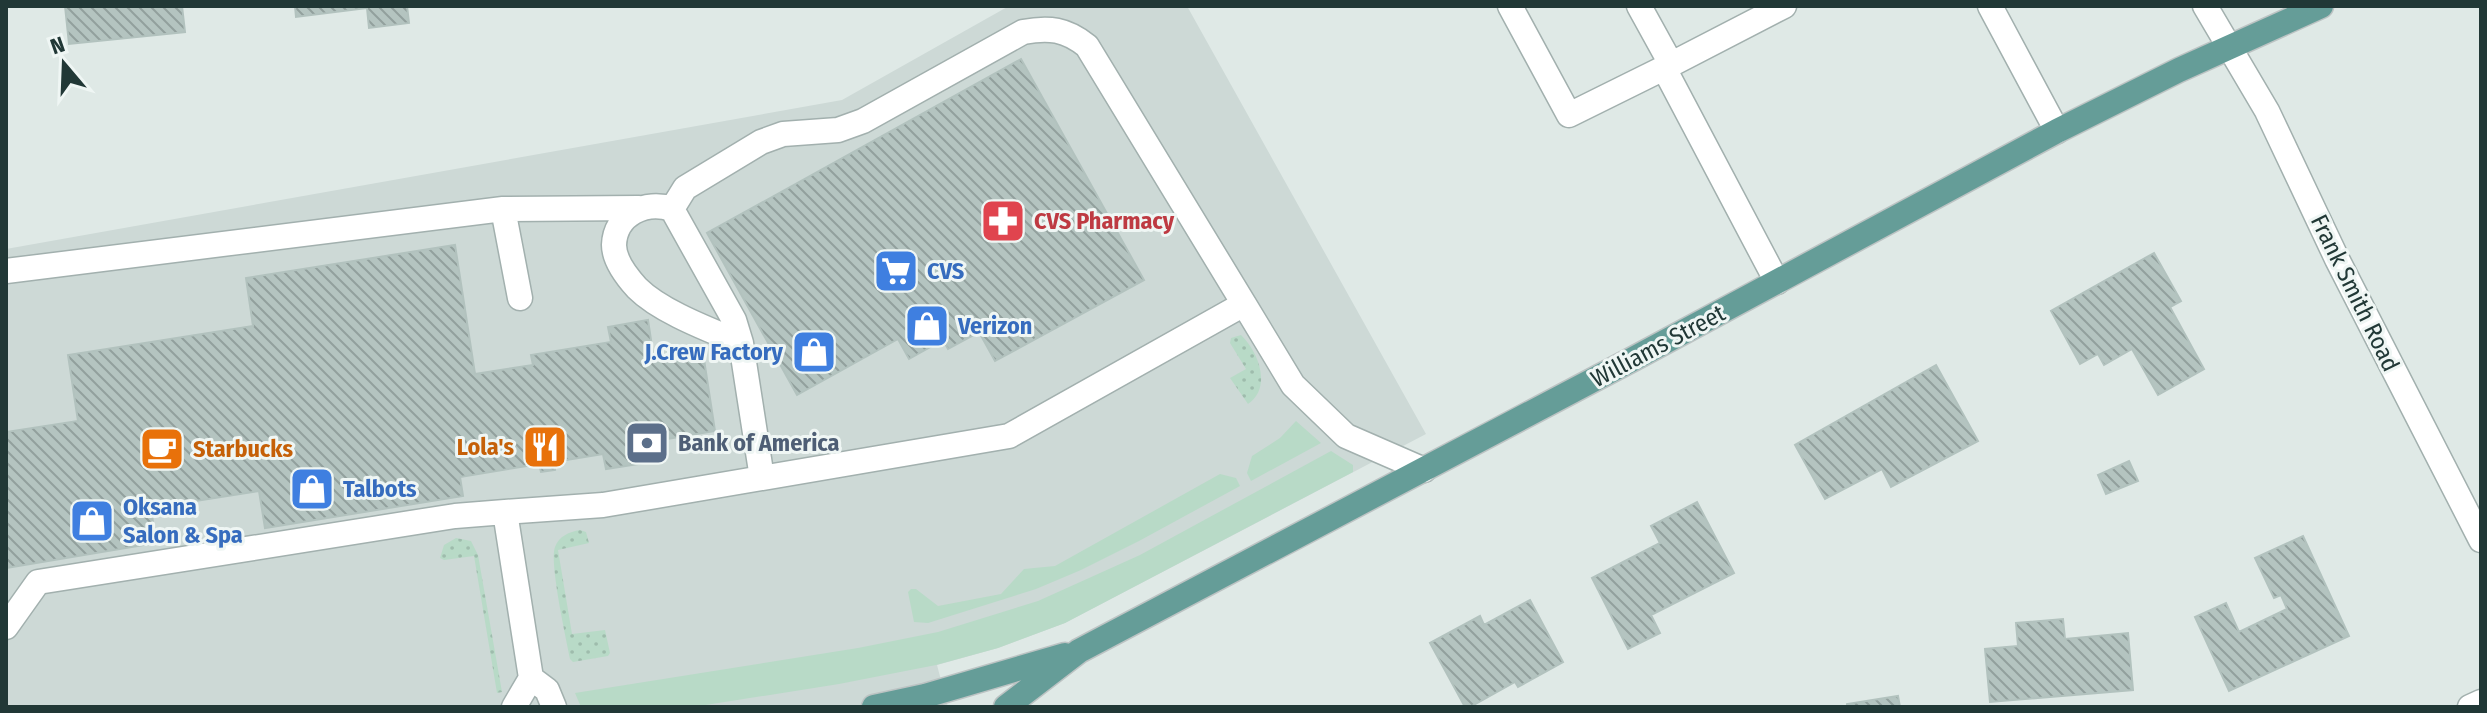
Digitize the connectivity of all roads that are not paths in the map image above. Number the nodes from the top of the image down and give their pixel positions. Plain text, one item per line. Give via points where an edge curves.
1 (1510, 6) edge
2 (1639, 6) edge
3 (1784, 6) edge
4 (1990, 6) edge
5 (2205, 6) edge
6 (2321, 6) edge
7 (2229, 47) junction
8 (1667, 66) junction
9 (2057, 131) junction
10 (639, 208) junction
11 (503, 209) junction
12 (672, 209) junction
13 (6, 271) edge
14 (1777, 282) junction
15 (520, 298) dead end
16 (1244, 304) junction
17 (741, 343) junction
18 (1424, 470) junction
19 (762, 478) junction
20 (505, 512) junction
21 (2481, 540) edge
22 (6, 627) edge
23 (1079, 651) junction
24 (531, 678) junction
25 (2481, 702) edge
26 (514, 707) edge
27 (554, 707) edge
28 (874, 707) edge
29 (1006, 707) edge
30 (2470, 707) edge

1 - 8 street via 1569,115
2 - 8 street
3 - 8 street
4 - 9 street
5 - 7 street, Frank Smith Road
6 - 7 main road, Williams Street
7 - 9 main road, Williams Street
7 - 21 street, Frank Smith Road via 2267,111
8 - 14 street
9 - 14 main road, Williams Street
10 - 11 street
10 - 12 street via 658,204
10 - 17 street via 622,220 614,245 621,269 640,291 692,323
11 - 13 street
11 - 15 street
12 - 16 street via 685,188 761,142 863,121 1023,32 1048,27 1072,34 1087,46
12 - 17 street via 734,320
14 - 18 main road, Williams Street
16 - 18 street via 1293,385 1346,436
16 - 19 street via 1009,436
17 - 19 street
18 - 23 main road, Williams Street
19 - 20 street via 603,505
20 - 22 street via 38,582
20 - 24 street
23 - 28 main road
23 - 29 main road, Williams Street
24 - 26 street
24 - 27 street via 547,690
25 - 30 street

